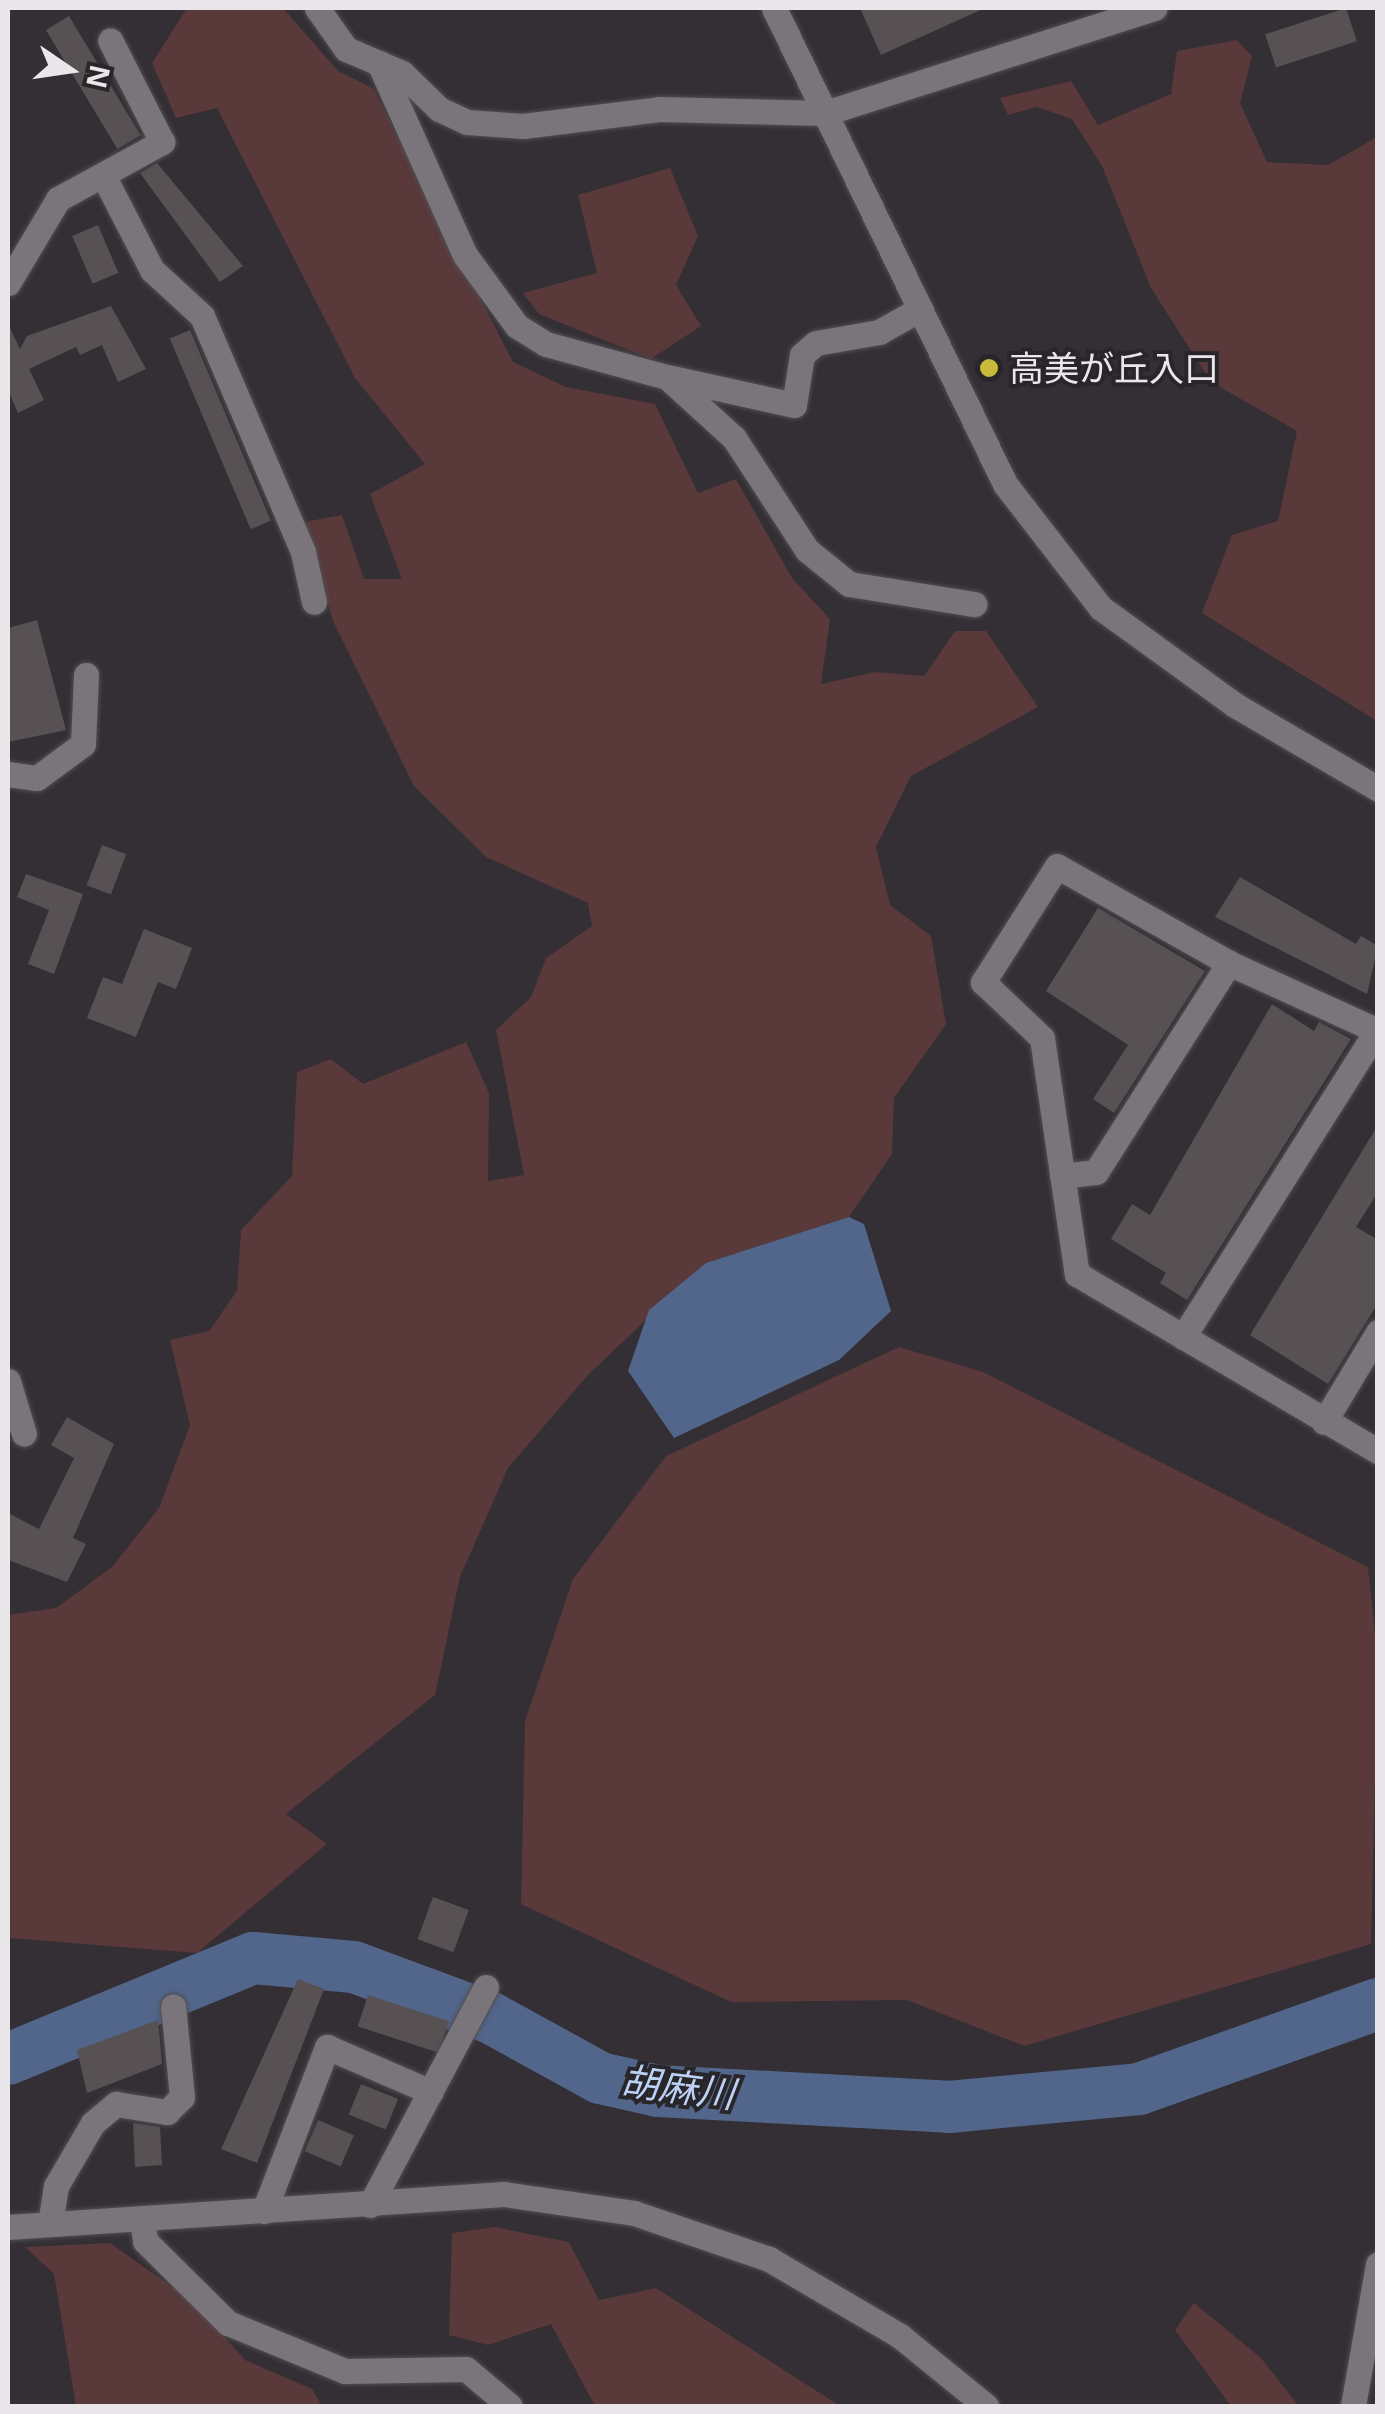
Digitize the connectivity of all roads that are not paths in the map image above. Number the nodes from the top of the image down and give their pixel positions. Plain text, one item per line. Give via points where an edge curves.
1 (317, 8) edge
2 (774, 8) edge
3 (1155, 8) edge
4 (110, 40) dead end
5 (379, 63) junction
6 (825, 113) junction
7 (104, 176) junction
8 (8, 282) edge
9 (920, 309) junction
10 (668, 377) junction
11 (314, 602) dead end
12 (974, 604) dead end
13 (86, 675) dead end
14 (8, 774) edge
15 (1378, 789) edge
16 (1229, 963) junction
17 (1377, 1030) edge
18 (1062, 1176) junction
19 (1378, 1332) edge
20 (1183, 1338) junction
21 (8, 1381) edge
22 (1324, 1422) junction
23 (24, 1434) dead end
24 (1378, 1451) edge
25 (486, 1988) dead end
26 (174, 2006) dead end
27 (430, 2092) junction
28 (370, 2204) junction
29 (264, 2211) junction
30 (142, 2219) junction
31 (50, 2224) junction
32 (8, 2227) edge
33 (1378, 2264) edge
34 (510, 2406) edge
35 (986, 2406) edge
36 (1353, 2406) edge

1 - 5 street via 346,50
2 - 6 street
3 - 6 street
4 - 7 street via 162,142
5 - 6 street via 467,122 523,126 704,107
5 - 10 street via 488,297 546,344
6 - 9 street
7 - 8 street via 58,199
7 - 11 street via 152,270 202,316 302,552
9 - 10 street via 878,332 816,343 802,355 794,406
9 - 15 street via 1005,484 1101,608 1235,705
10 - 12 street via 734,438 807,550 850,584
13 - 14 street via 83,744 37,778
16 - 17 street
16 - 18 street via 1096,1172
16 - 18 street via 1057,866 983,982 1042,1038
17 - 20 street
18 - 20 street via 1077,1274
19 - 22 street
20 - 22 street
21 - 23 street
22 - 24 street
25 - 27 street
26 - 31 street via 182,2097 167,2112 116,2104 94,2123 56,2186
27 - 28 street
27 - 29 street via 328,2047
28 - 29 street
28 - 35 street via 504,2194 634,2213 768,2259 900,2336
29 - 30 street
30 - 31 street
30 - 34 street via 146,2240 228,2323 344,2371 466,2369
31 - 32 street
33 - 36 street

